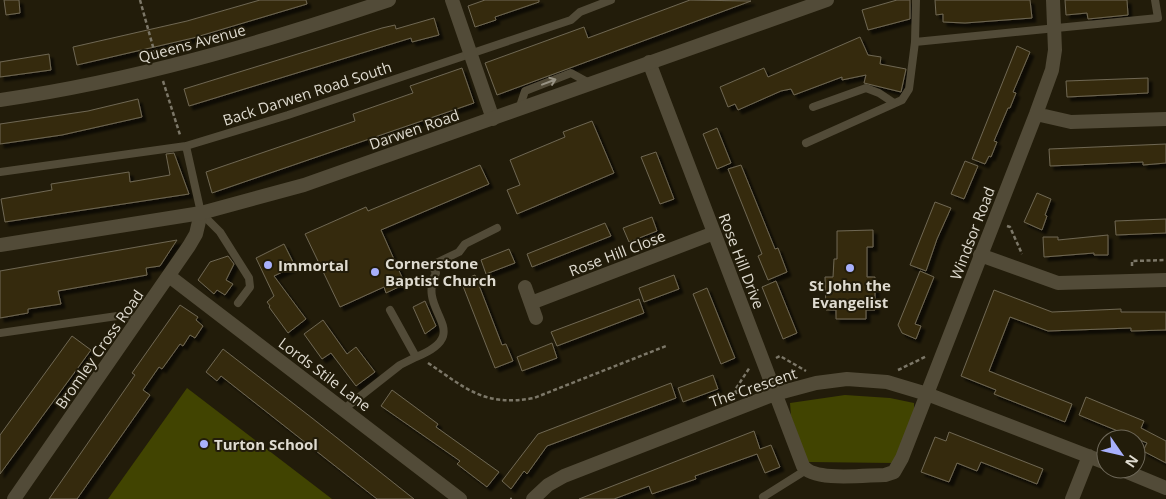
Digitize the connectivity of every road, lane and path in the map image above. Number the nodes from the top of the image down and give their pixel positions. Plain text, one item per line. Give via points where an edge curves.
1 (389, 0) edge
2 (452, 0) edge
3 (611, 0) edge
4 (827, 0) edge
5 (916, 0) edge
6 (1053, 0) edge
7 (1155, 0) edge
8 (803, 4) edge
9 (1054, 28) junction
10 (915, 42) junction
11 (470, 53) junction
12 (649, 62) junction
13 (0, 100) edge
14 (894, 103) junction
15 (813, 107) dead end
16 (1036, 114) junction
17 (493, 119) junction
18 (1166, 119) edge
19 (806, 143) dead end
20 (186, 146) junction
21 (0, 172) edge
22 (201, 213) junction
23 (994, 221) junction
24 (497, 228) dead end
25 (714, 233) junction
26 (0, 245) edge
27 (980, 255) junction
28 (1016, 269) junction
29 (169, 276) junction
30 (1166, 280) edge
31 (525, 287) dead end
32 (238, 303) dead end
33 (531, 303) junction
34 (390, 310) dead end
35 (536, 318) dead end
36 (140, 319) junction
37 (0, 333) edge
38 (666, 346) dead end
39 (417, 357) junction
40 (940, 361) junction
41 (892, 384) junction
42 (775, 394) junction
43 (927, 394) junction
44 (344, 409) junction
45 (1088, 456) junction
46 (1096, 459) edge
47 (806, 470) junction
48 (1144, 479) edge
49 (1166, 488) edge
50 (763, 497) dead end
51 (14, 499) edge
52 (460, 499) edge
53 (533, 499) edge
54 (1072, 499) edge

1 - 13 street, Queens Avenue via 279,37 106,83
2 - 11 street
3 - 11 lane, Back Darwen Road South via 580,12 571,20
4 - 8 street, Darwen Road
5 - 10 lane
6 - 9 street, Windsor Road
7 - 9 lane via 1158,18
8 - 12 street, Darwen Road
9 - 10 lane
9 - 16 street, Windsor Road via 1052,70
10 - 14 lane via 909,89 902,100
11 - 17 street
11 - 20 lane, Back Darwen Road South
12 - 17 street, Darwen Road
12 - 25 street, Rose Hill Drive
14 - 15 lane via 866,88
14 - 19 lane
16 - 18 street via 1071,122
16 - 23 street, Windsor Road
17 - 22 street, Darwen Road via 304,185
20 - 21 lane, Back Darwen Road South
20 - 22 lane
22 - 26 street, Darwen Road
22 - 29 street, Bromley Cross Road via 196,234
22 - 32 lane via 220,232 249,278 250,287
23 - 27 street, Windsor Road
23 - 28 path via 1010,227 1022,254
24 - 39 lane via 432,265 436,273 430,288 431,296 444,335 436,348
25 - 33 street, Rose Hill Close
25 - 42 street, Rose Hill Drive
27 - 28 street
27 - 40 street, Windsor Road
28 - 30 street via 1058,283
29 - 36 street, Bromley Cross Road
29 - 44 street, Lords Stile Lane
31 - 33 street
33 - 35 street
34 - 39 lane
36 - 37 lane via 124,315
36 - 51 street, Bromley Cross Road
38 - 39 path via 534,398 501,402 466,388
39 - 44 lane via 400,365
40 - 41 path via 926,355 897,370
40 - 43 street, Windsor Road
41 - 42 street, The Crescent via 847,379
41 - 43 street, The Crescent
42 - 47 street, Rose Hill Drive
42 - 53 street, The Crescent via 564,476
43 - 45 street, The Crescent
43 - 47 street, Windsor Road via 894,472 822,476
44 - 52 street, Lords Stile Lane
45 - 46 street, The Crescent
45 - 54 street
47 - 50 lane
48 - 49 street

